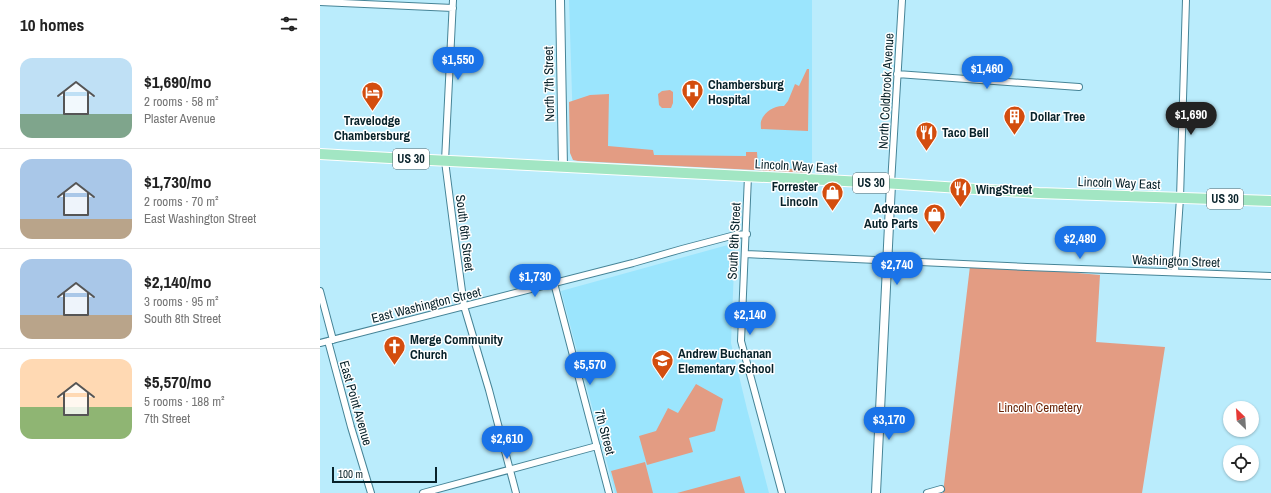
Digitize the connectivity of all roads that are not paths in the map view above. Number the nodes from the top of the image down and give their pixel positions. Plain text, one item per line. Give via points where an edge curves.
1 (453, 0) edge
2 (560, 0) edge
3 (902, 0) edge
4 (1186, 0) edge
5 (320, 2) edge
6 (453, 8) junction
7 (897, 74) junction
8 (1079, 87) dead end
9 (320, 154) edge
10 (445, 161) junction
11 (563, 167) junction
12 (748, 176) junction
13 (892, 184) junction
14 (1180, 198) junction
15 (1271, 201) edge
16 (747, 234) junction
17 (745, 254) junction
18 (888, 261) junction
19 (1175, 272) junction
20 (1271, 276) edge
21 (554, 283) junction
22 (320, 291) edge
23 (464, 306) junction
24 (330, 341) junction
25 (320, 344) edge
26 (597, 446) junction
27 (509, 469) junction
28 (941, 489) dead end
29 (371, 493) edge
30 (422, 493) edge
31 (516, 493) edge
32 (609, 493) edge
33 (782, 493) edge
34 (876, 493) edge
35 (927, 493) edge

1 - 6 street, South 6th Street
2 - 11 street, North 7th Street
3 - 7 street, North Coldbrook Avenue
4 - 14 street
5 - 6 street
6 - 10 street, South 6th Street
7 - 8 street
7 - 13 street, North Coldbrook Avenue
9 - 10 highway, Lincoln Way East / US 30
10 - 11 highway, Lincoln Way East / US 30
10 - 23 street, South 6th Street
11 - 12 highway, Lincoln Way East / US 30
12 - 13 highway, Lincoln Way East / US 30
12 - 16 street, South 8th Street
13 - 14 highway, Lincoln Way East / US 30
13 - 18 street
14 - 15 highway, Lincoln Way East / US 30
14 - 19 street
16 - 17 street, South 8th Street
16 - 21 street, East Washington Street
17 - 18 street, Washington Street
17 - 33 street, South 8th Street via 741,341
18 - 19 street, Washington Street
18 - 34 street
19 - 20 street, Washington Street
21 - 23 street, East Washington Street
21 - 26 street, 7th Street
22 - 24 street, East Point Avenue
23 - 24 street, East Washington Street
23 - 27 street, South 6th Street
24 - 25 street, East Washington Street
24 - 29 street, East Point Avenue via 351,427
26 - 27 street
26 - 32 street, 7th Street
27 - 30 street
27 - 31 street, South 6th Street
28 - 35 street

